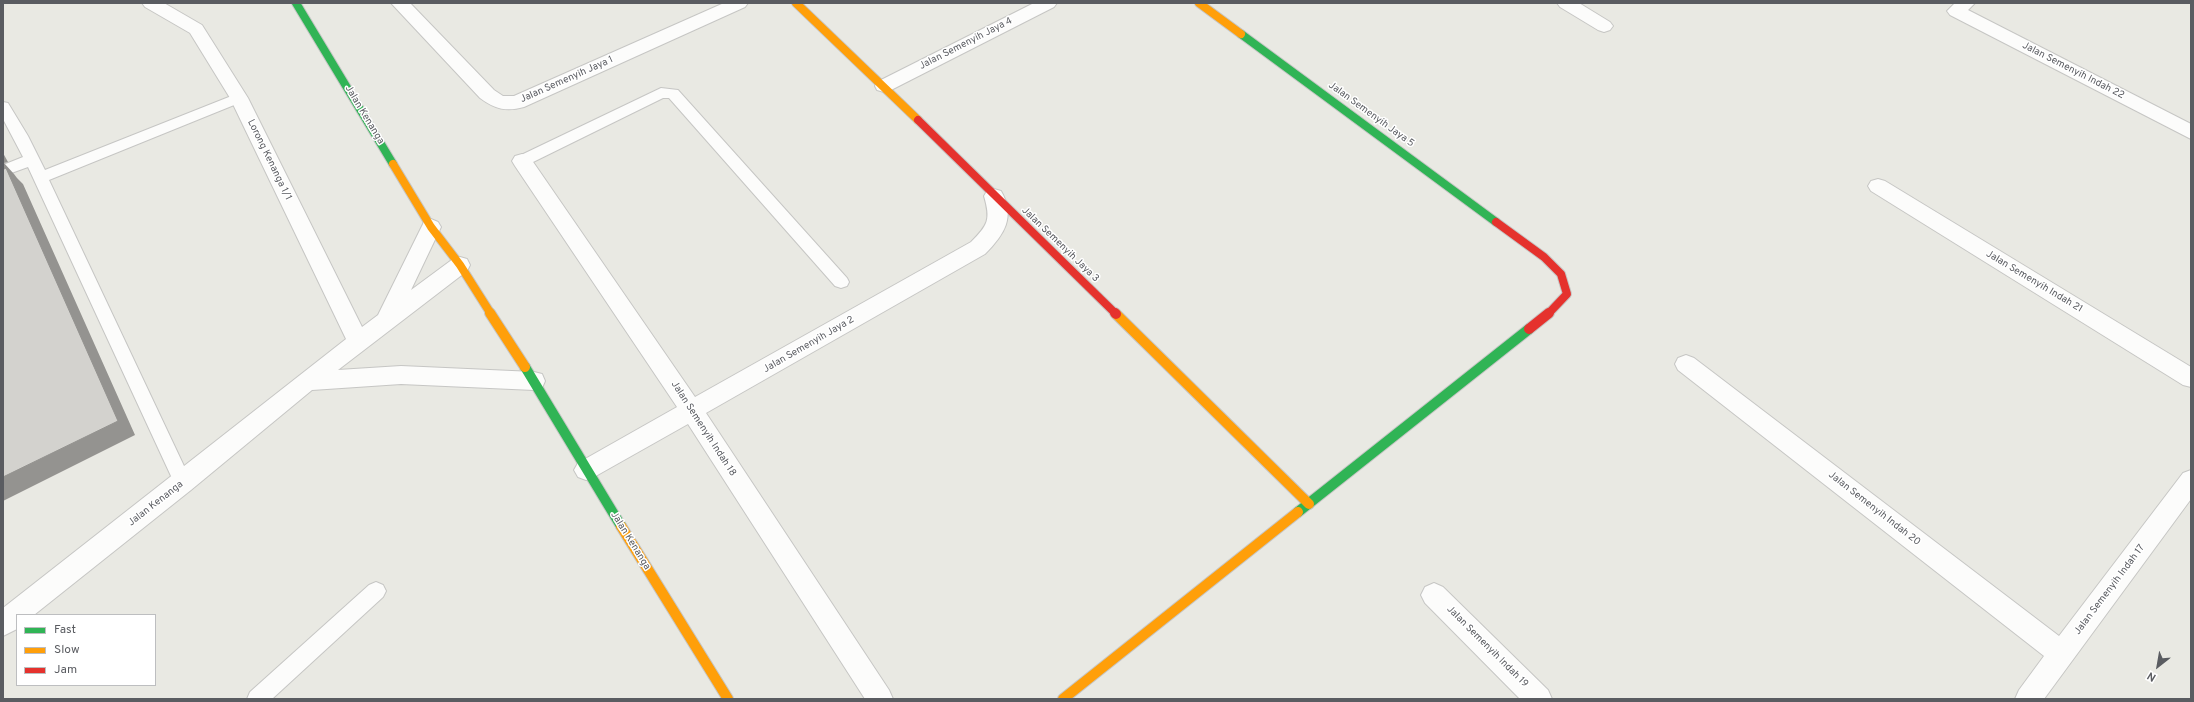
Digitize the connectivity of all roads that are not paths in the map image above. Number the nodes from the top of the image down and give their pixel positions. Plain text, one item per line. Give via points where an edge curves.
1 (152, 3) edge
2 (296, 3) edge
3 (400, 3) edge
4 (739, 3) edge
5 (796, 3) edge
6 (1048, 3) edge
7 (1199, 3) edge
8 (1566, 3) edge
9 (1961, 7) edge
10 (1604, 26) dead end
11 (884, 86) junction
12 (239, 98) junction
13 (3, 107) edge
14 (2191, 132) edge
15 (31, 160) junction
16 (522, 161) joint
17 (3, 171) edge
18 (40, 178) junction
19 (1878, 186) dead end
20 (994, 196) junction
21 (432, 227) junction
22 (460, 265) junction
23 (841, 282) dead end
24 (387, 318) junction
25 (358, 341) junction
26 (1686, 364) dead end
27 (2191, 378) edge
28 (307, 381) junction
29 (534, 381) junction
30 (692, 411) junction
31 (586, 470) junction
32 (2191, 480) edge
33 (183, 483) junction
34 (1309, 504) junction
35 (376, 591) dead end
36 (1434, 595) dead end
37 (3, 624) edge
38 (2062, 654) junction
39 (257, 699) edge
40 (728, 699) edge
41 (880, 699) edge
42 (1063, 699) edge
43 (1539, 699) edge
44 (2028, 699) edge

1 - 12 street, Lorong Kenanga 1/1 via 196,29
2 - 21 street, Jalan Kenanga
3 - 4 street, Jalan Semenyih Jaya 1 via 487,94 499,103 517,102
5 - 11 street, Jalan Semenyih Jaya 3
6 - 11 street, Jalan Semenyih Jaya 4
7 - 34 street, Jalan Semenyih Jaya 5 via 1529,246 1561,274 1567,294 1550,311
8 - 10 street
9 - 14 street, Jalan Semenyih Indah 22
11 - 20 street, Jalan Semenyih Jaya 3
12 - 18 lane
12 - 25 street, Lorong Kenanga 1/1
13 - 15 lane via 21,136
15 - 17 lane
15 - 18 lane
16 - 23 lane via 661,93 673,93
16 - 30 street, Jalan Semenyih Indah 18
18 - 33 lane
19 - 27 street, Jalan Semenyih Indah 21
20 - 30 street, Jalan Semenyih Jaya 2 via 1000,213 995,231 978,248
20 - 34 street, Jalan Semenyih Jaya 3
21 - 22 street, Jalan Kenanga
21 - 24 street, Jalan Kenanga
22 - 24 street, Jalan Kenanga
22 - 29 street, Jalan Kenanga
24 - 25 street, Jalan Kenanga
25 - 28 street, Jalan Kenanga
26 - 38 street, Jalan Semenyih Indah 20
28 - 29 street via 401,375
28 - 33 street, Jalan Kenanga
29 - 31 street, Jalan Kenanga
30 - 31 street, Jalan Semenyih Jaya 2
30 - 41 street, Jalan Semenyih Indah 18
31 - 40 street, Jalan Kenanga
32 - 38 street, Jalan Semenyih Indah 17
33 - 37 street, Jalan Kenanga
34 - 42 street
35 - 39 lane
36 - 43 street, Jalan Semenyih Indah 19
38 - 44 street, Jalan Semenyih Indah 17

